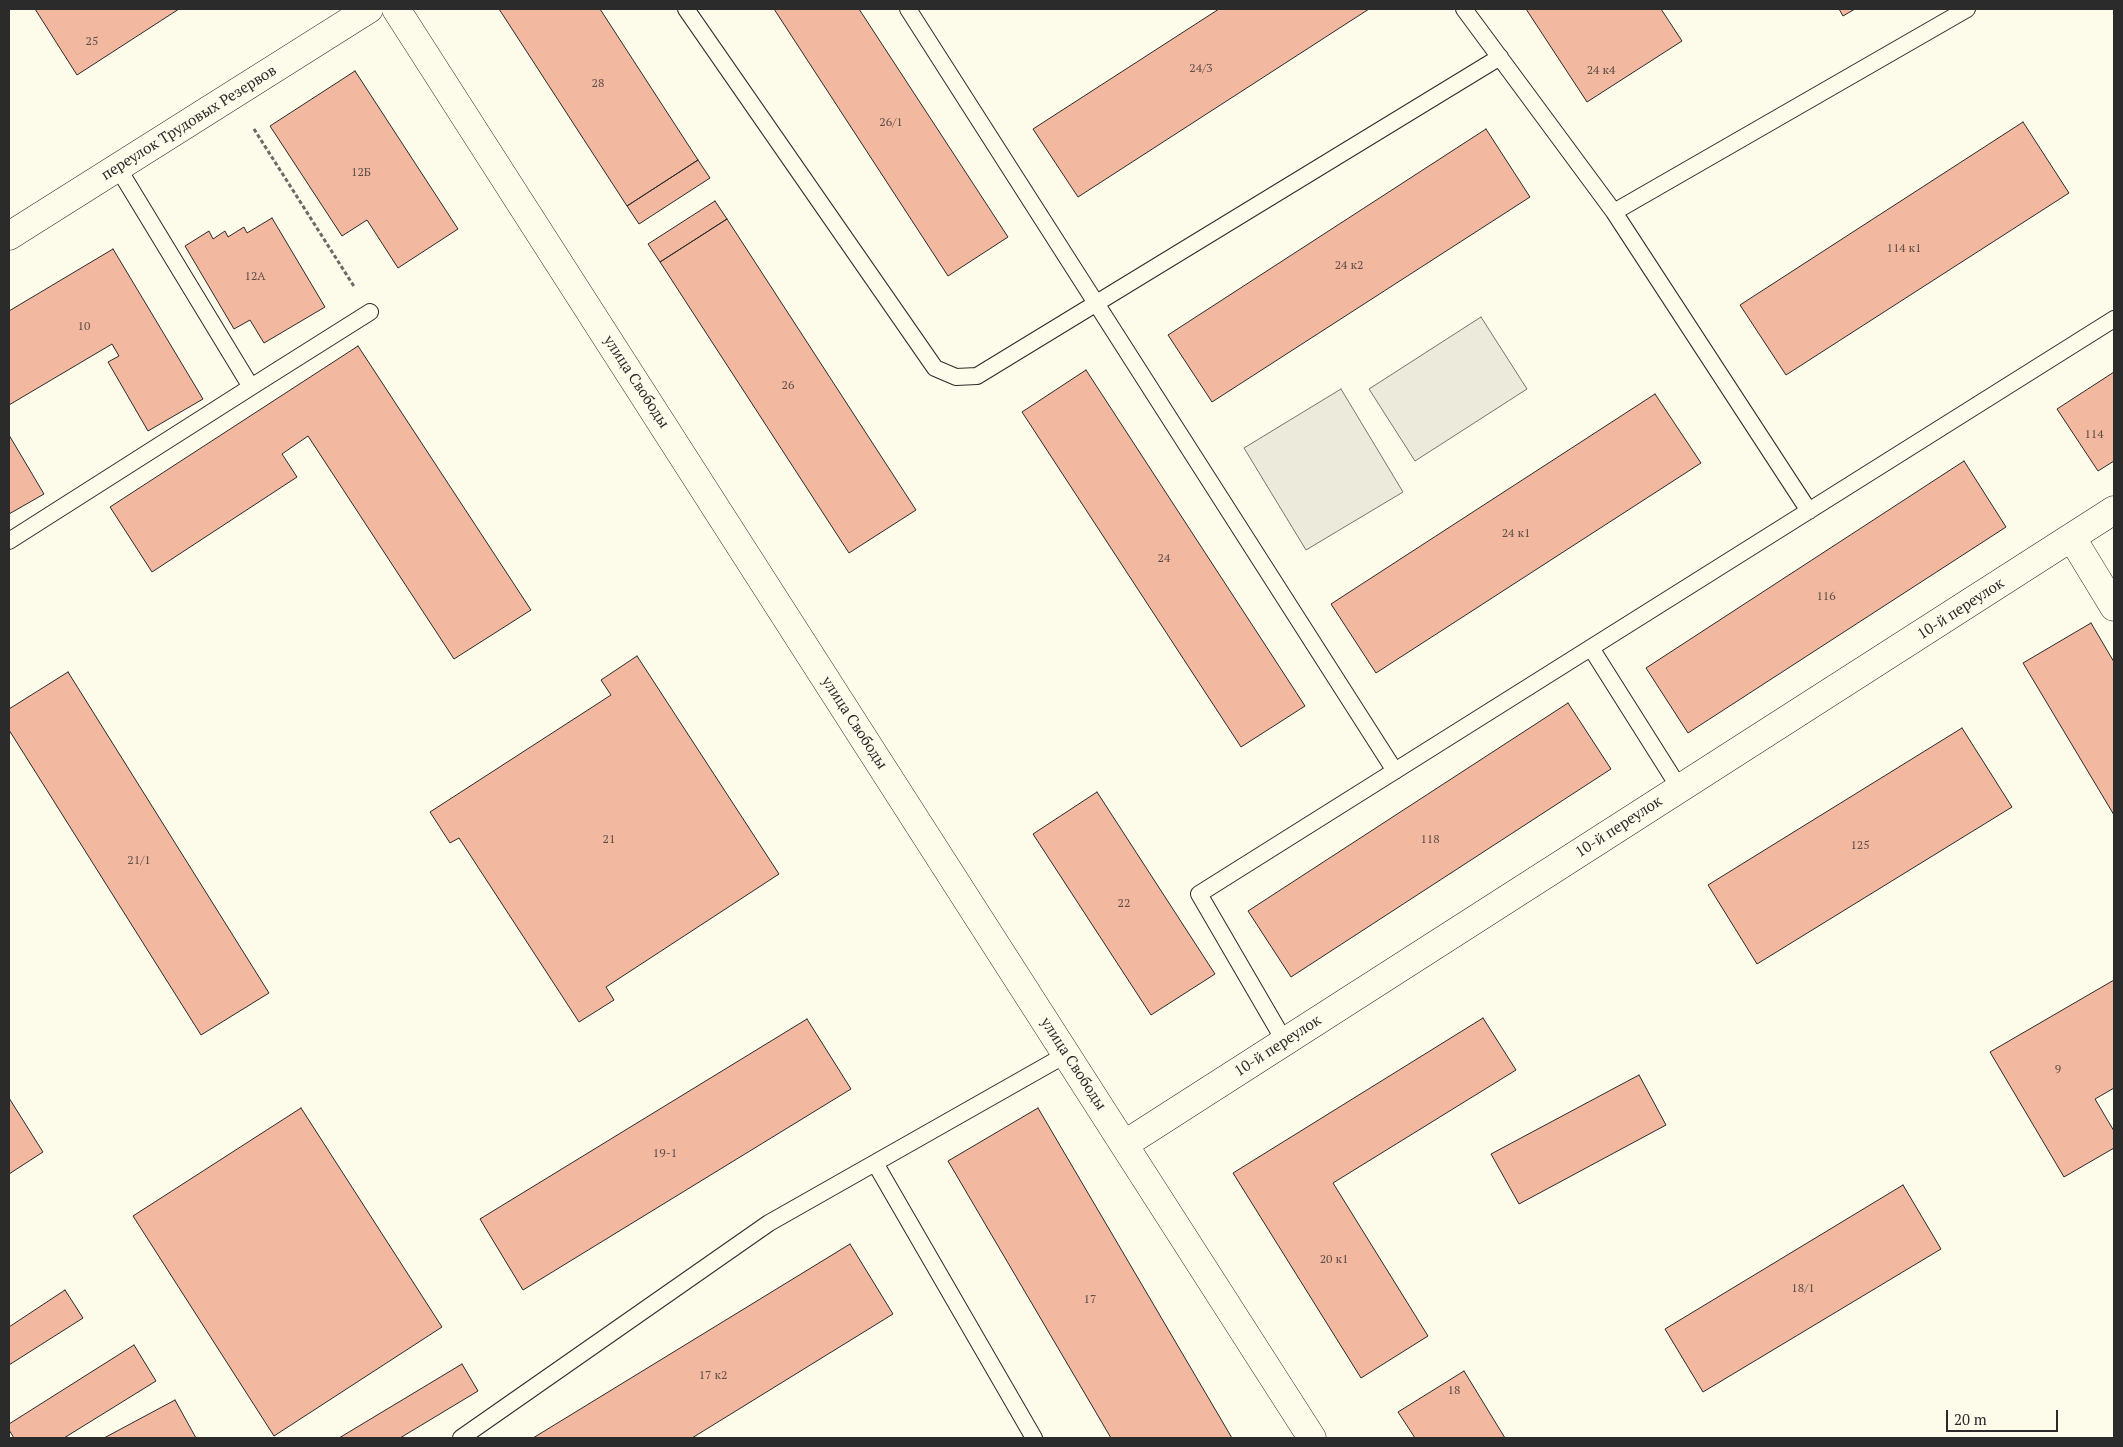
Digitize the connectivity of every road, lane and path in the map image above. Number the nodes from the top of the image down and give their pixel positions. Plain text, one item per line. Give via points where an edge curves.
1 (369, 9) edge
2 (396, 9) edge
3 (686, 9) edge
4 (908, 9) edge
5 (1464, 9) edge
6 (1967, 9) edge
7 (1500, 57) junction
8 (254, 129) dead end
9 (118, 168) junction
10 (1614, 212) junction
11 (9, 236) edge
12 (1096, 304) junction
13 (370, 312) joint
14 (2114, 319) edge
15 (251, 387) junction
16 (2114, 510) edge
17 (1809, 511) junction
18 (2072, 538) junction
19 (9, 541) edge
20 (2114, 607) edge
21 (1591, 648) junction
22 (1395, 770) junction
23 (1680, 789) junction
24 (1285, 1042) junction
25 (1067, 1054) junction
26 (1125, 1144) junction
27 (875, 1163) junction
28 (461, 1438) edge
29 (1034, 1438) edge
30 (1312, 1438) edge

1 - 9 street, переулок Трудовых Резервов
2 - 25 street, улица Свободы
3 - 12 lane via 935,368 956,377 977,376
4 - 12 lane
5 - 7 lane
6 - 10 lane
7 - 10 lane
7 - 12 lane
8 - 13 path
9 - 11 street, переулок Трудовых Резервов
9 - 15 lane
10 - 17 lane
12 - 22 lane
13 - 15 lane
14 - 17 lane
15 - 19 lane
16 - 18 street, 10-й переулок
17 - 21 lane
18 - 20 street
18 - 23 street, 10-й переулок
21 - 22 lane
21 - 23 lane
22 - 24 lane via 1198,894
23 - 24 street, 10-й переулок
24 - 26 street, 10-й переулок
25 - 26 street, улица Свободы
25 - 27 lane
26 - 30 street, улица Свободы
27 - 28 lane via 769,1223
27 - 29 lane

